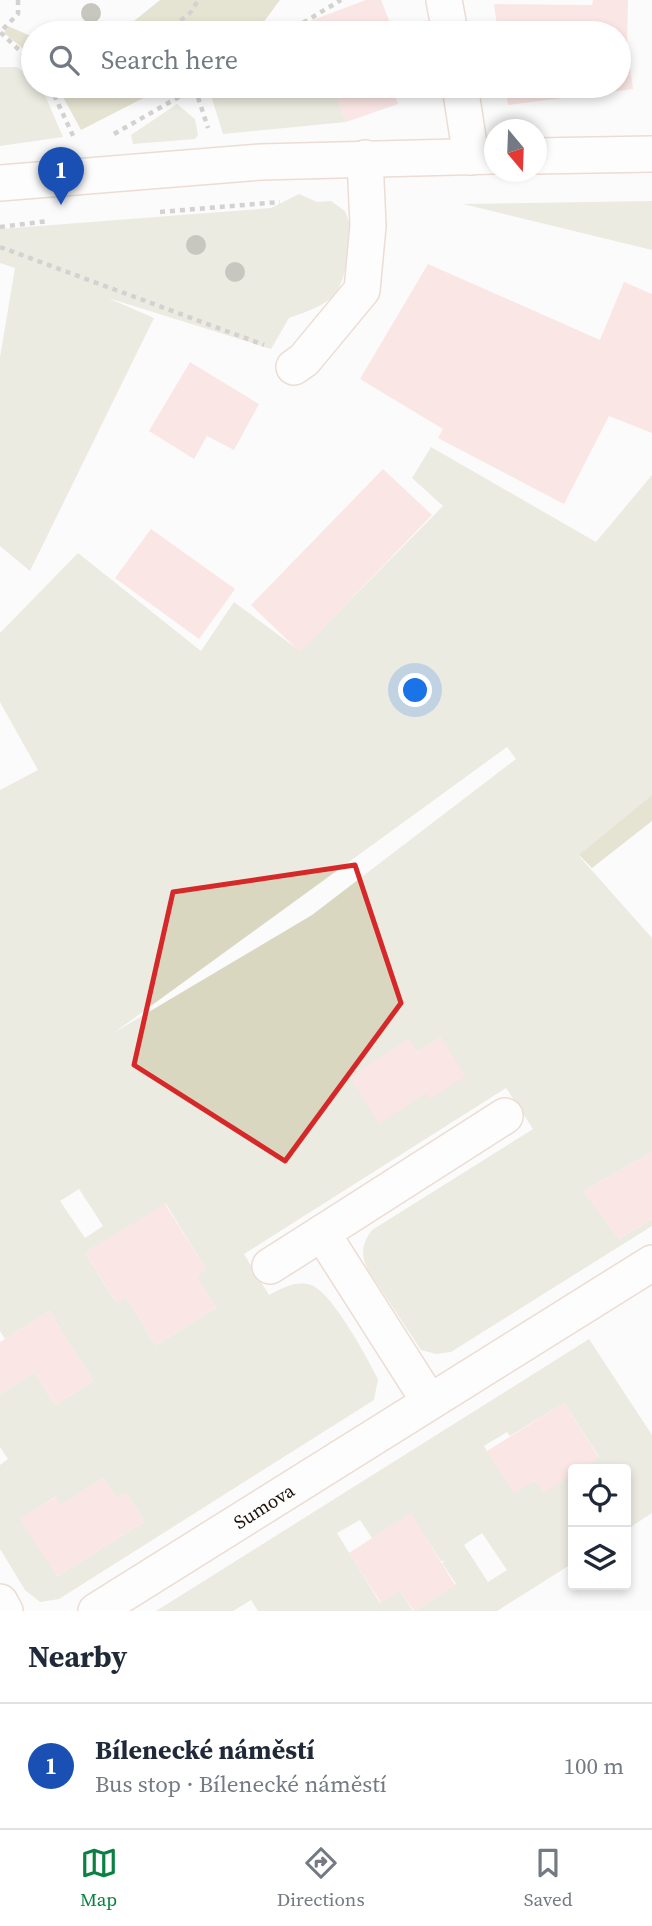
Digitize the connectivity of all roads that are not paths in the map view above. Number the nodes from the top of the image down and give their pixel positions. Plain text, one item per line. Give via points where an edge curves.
1 (443, 0) edge
2 (447, 21) edge
3 (462, 98) edge
4 (652, 154) edge
5 (547, 156) edge
6 (483, 157) edge
7 (365, 158) junction
8 (0, 183) edge
9 (299, 364) road end
10 (505, 1116) dead end
11 (322, 1233) junction
12 (652, 1263) edge
13 (270, 1266) dead end
14 (429, 1401) junction
15 (0, 1602) edge
16 (5, 1611) edge
17 (96, 1611) edge

1 - 2 street
3 - 6 street
4 - 5 street
6 - 7 street
7 - 8 street
7 - 9 street via 368,226 362,290
10 - 11 street
11 - 13 street
11 - 14 street
12 - 14 street, Sumova
14 - 17 street, Sumova
15 - 16 street

